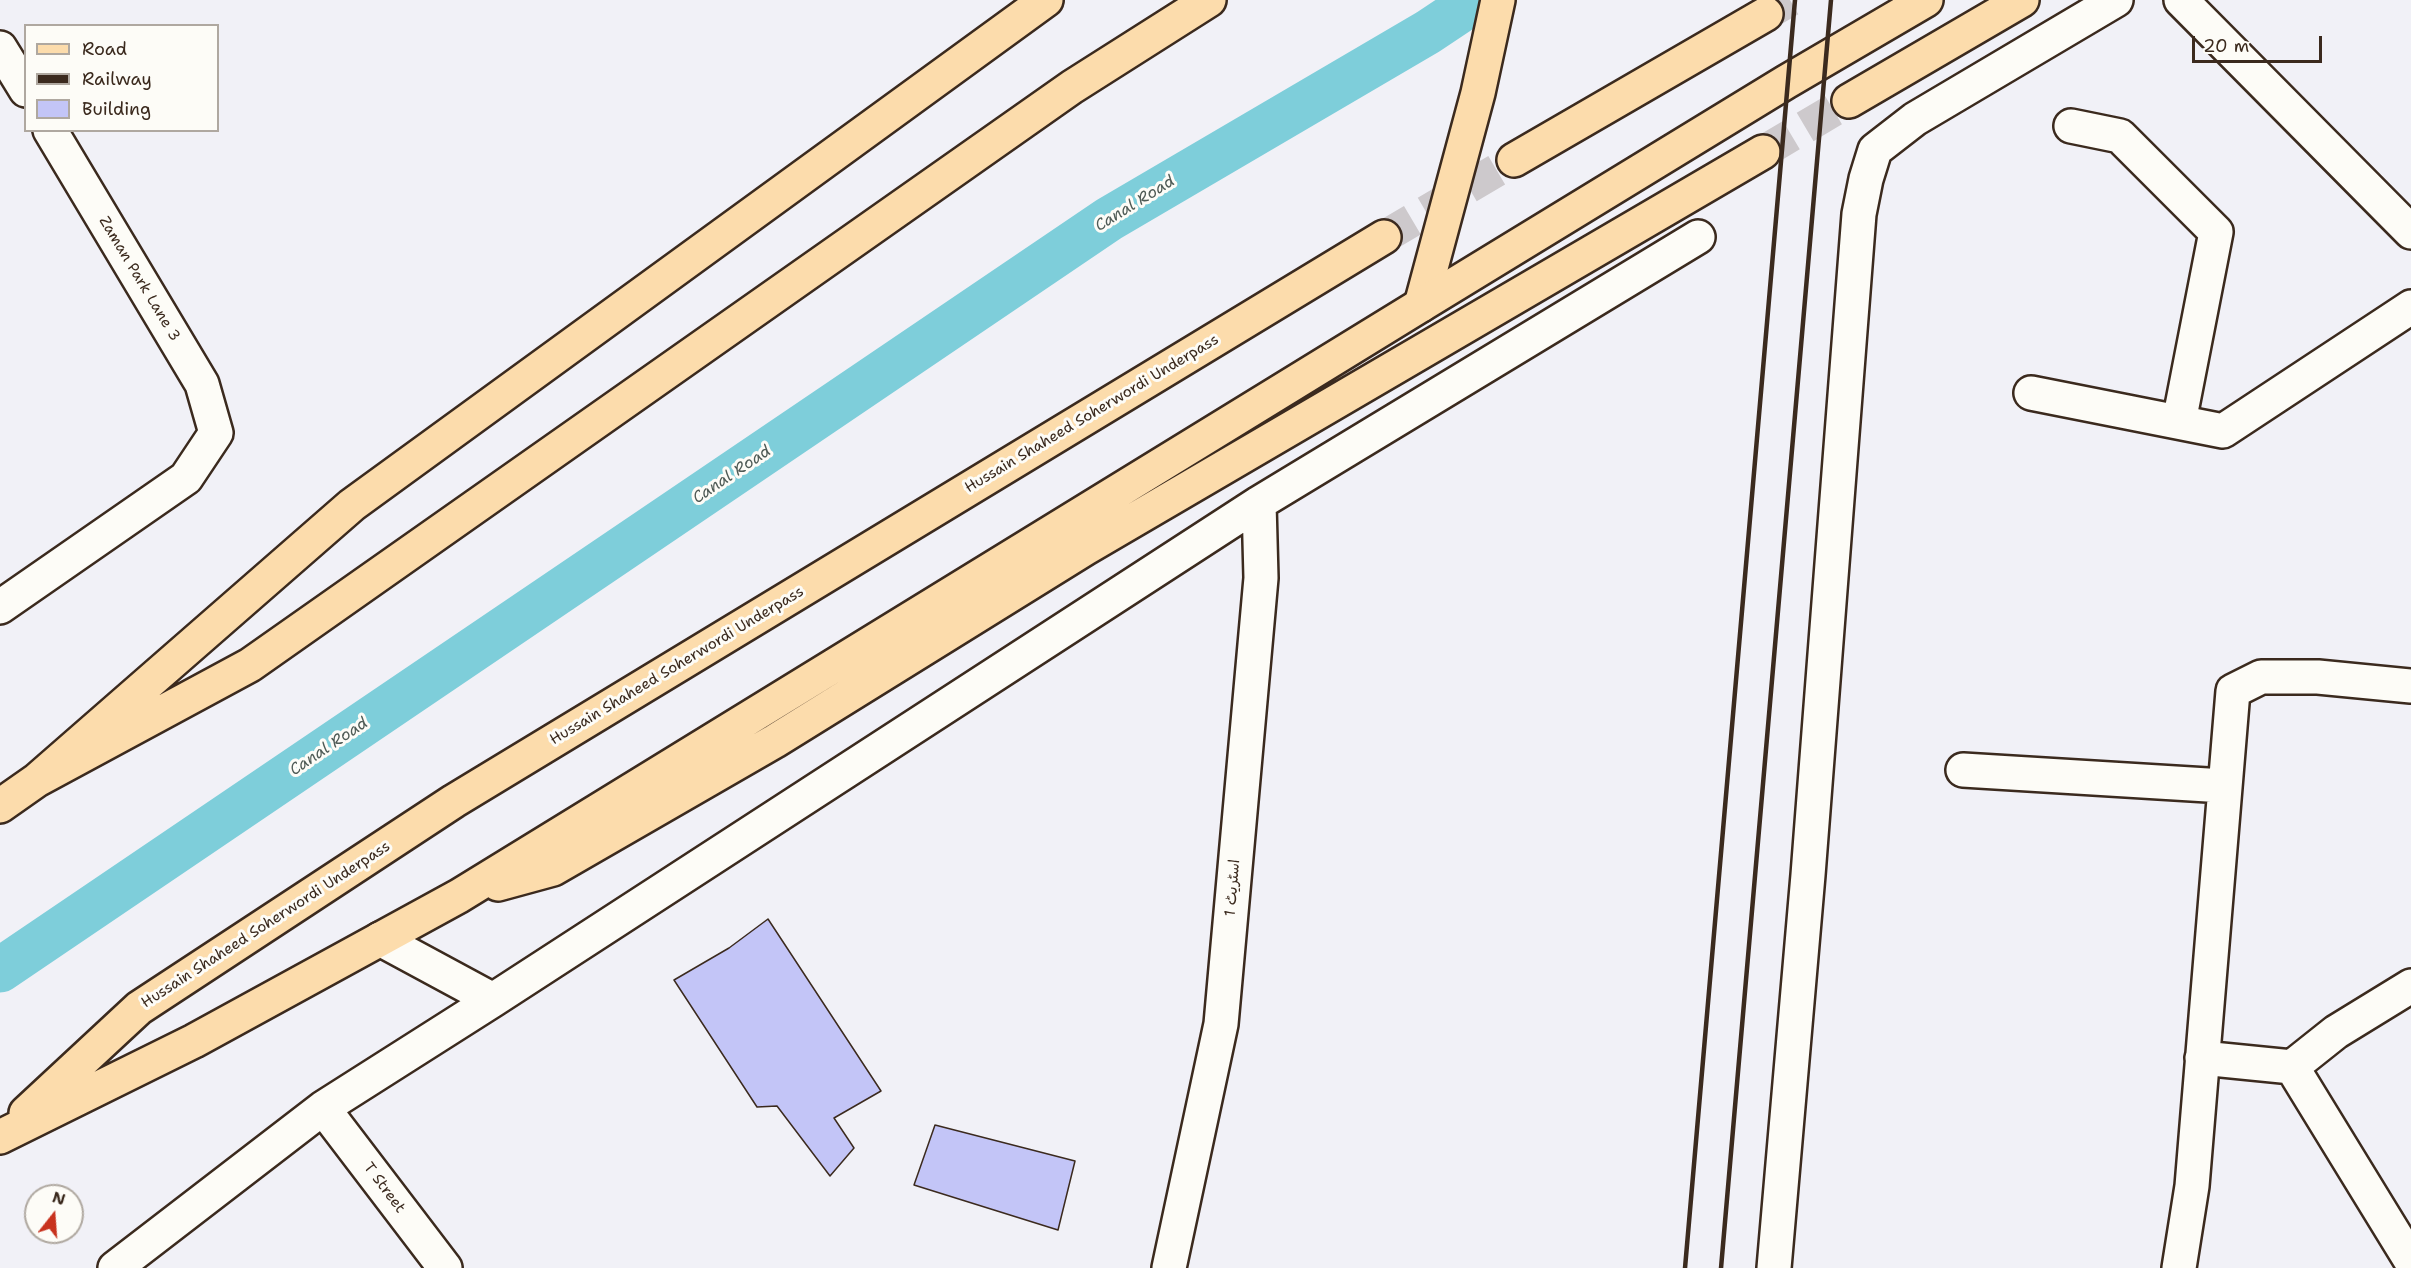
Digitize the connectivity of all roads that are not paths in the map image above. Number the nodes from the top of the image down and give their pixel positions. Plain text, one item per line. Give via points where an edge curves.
1 (1046, 0) edge
2 (1209, 0) edge
3 (1498, 0) edge
4 (1926, 0) edge
5 (2022, 0) edge
6 (2116, 0) edge
7 (2181, 0) edge
8 (1766, 14) tunnel mouth
9 (0, 48) edge
10 (24, 87) edge
11 (1849, 101) tunnel mouth
12 (2071, 126) dead end
13 (51, 132) edge
14 (1763, 152) tunnel mouth
15 (1514, 160) tunnel mouth
16 (2411, 232) edge
17 (1384, 237) tunnel mouth
18 (1698, 237) dead end
19 (1421, 305) junction
20 (2411, 307) edge
21 (2031, 393) dead end
22 (2179, 422) junction
23 (1258, 502) junction
24 (0, 607) edge
25 (2411, 686) edge
26 (1963, 770) dead end
27 (37, 780) junction
28 (2224, 786) junction
29 (0, 806) edge
30 (459, 896) junction
31 (380, 939) junction
32 (2411, 986) edge
33 (493, 1000) junction
34 (2202, 1058) junction
35 (2292, 1067) junction
36 (323, 1108) junction
37 (0, 1137) edge
38 (2411, 1261) edge
39 (115, 1268) edge
40 (445, 1268) edge
41 (1169, 1268) edge
42 (1774, 1268) edge
43 (2180, 1268) edge

1 - 27 main road via 352,506
2 - 27 main road via 1072,87 250,665
3 - 19 main road via 1478,93
4 - 19 main road
5 - 11 main road
6 - 42 street via 1915,119 1875,150 1866,179 1859,214
7 - 16 street
8 - 15 main road
9 - 10 street
12 - 22 street via 2120,136 2216,232
13 - 24 street, Zaman Park Lane 3 via 202,384 216,433 186,478
14 - 30 main road via 1086,548 775,741 553,868
17 - 37 main road, Hussain Shaheed Soherwordi Underpass via 454,801 139,1008
18 - 23 street
19 - 30 main road
20 - 22 street via 2223,431
21 - 22 street
23 - 33 street
23 - 41 street, اسٹریٹ 1 via 1261,578 1221,1024
25 - 28 street via 2318,677 2261,677 2233,692
26 - 28 street
27 - 29 main road
28 - 34 street
30 - 31 main road
31 - 33 street
31 - 37 main road via 195,1041
32 - 35 street via 2336,1032
33 - 36 street
34 - 35 street
34 - 43 street via 2192,1186
35 - 38 street
36 - 39 street
36 - 40 street, T Street

